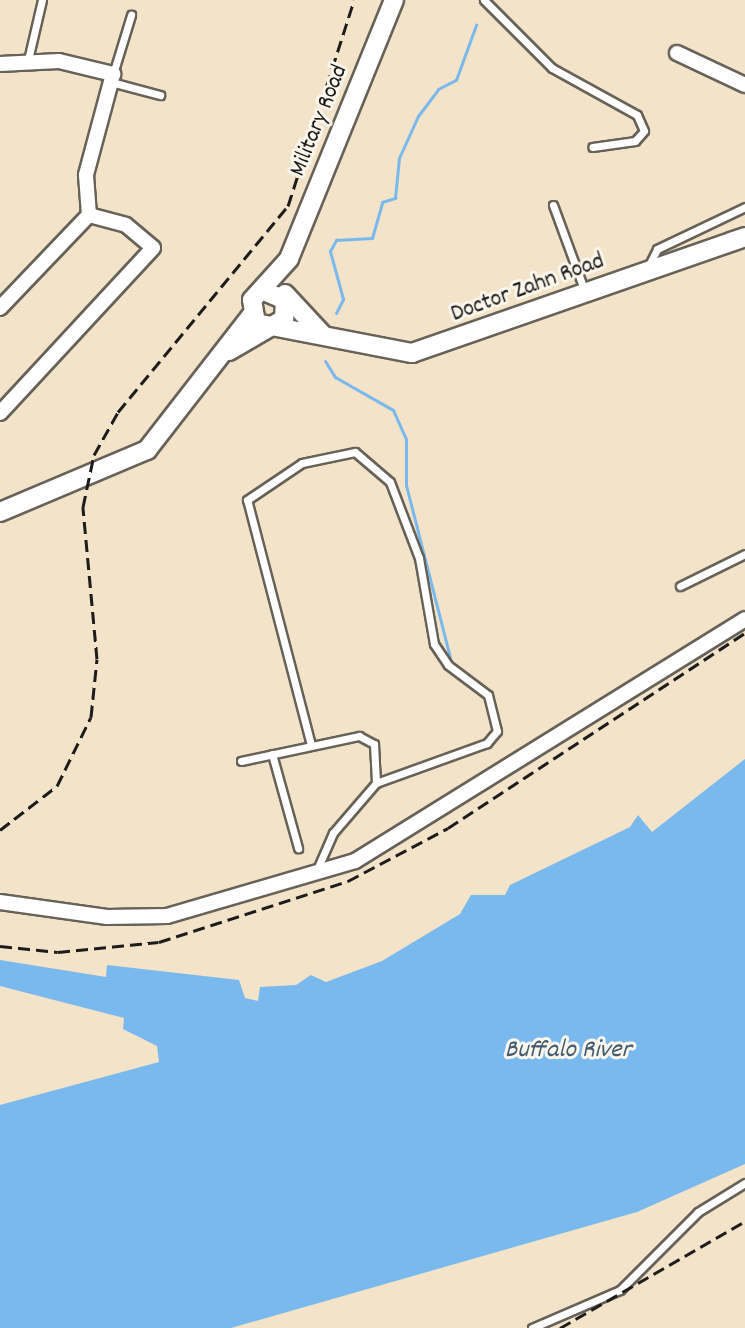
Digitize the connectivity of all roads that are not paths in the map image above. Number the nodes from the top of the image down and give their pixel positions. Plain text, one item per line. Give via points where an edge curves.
1 (42, 0) edge
2 (394, 0) edge
3 (484, 0) edge
4 (131, 15) dead end
5 (677, 53) dead end
6 (28, 60) junction
7 (0, 64) edge
8 (112, 78) junction
9 (745, 85) edge
10 (160, 95) dead end
11 (592, 147) dead end
12 (553, 205) dead end
13 (745, 207) edge
14 (89, 215) junction
15 (720, 222) junction
16 (738, 240) edge
17 (289, 259) junction
18 (647, 272) junction
19 (264, 291) junction
20 (586, 294) junction
21 (285, 300) junction
22 (0, 308) edge
23 (251, 316) junction
24 (270, 328) junction
25 (323, 335) junction
26 (229, 351) junction
27 (0, 413) edge
28 (0, 512) edge
29 (745, 554) edge
30 (680, 586) dead end
31 (745, 619) edge
32 (311, 745) junction
33 (272, 754) junction
34 (241, 761) dead end
35 (376, 783) junction
36 (298, 848) dead end
37 (316, 874) junction
38 (0, 902) edge
39 (745, 1183) edge
40 (532, 1328) edge

1 - 6 lane
2 - 17 street, Military Road
3 - 11 lane via 552,68 641,121 644,131 635,141
4 - 8 lane
5 - 9 street
6 - 7 street
6 - 8 street
8 - 10 lane
8 - 14 street via 86,175
12 - 20 lane
13 - 15 lane
14 - 22 street
14 - 27 street via 126,225 150,241 153,252
15 - 16 lane
15 - 18 lane via 657,249
16 - 18 street, Doctor Zahn Road
17 - 19 street, Military Road
17 - 21 street, Military Road
18 - 20 street, Doctor Zahn Road
19 - 21 street
19 - 23 street via 252,300
20 - 25 street, Doctor Zahn Road via 412,353
21 - 24 street via 284,319
21 - 25 street
23 - 24 street, Doctor Zahn Road
23 - 26 street
24 - 25 street, Doctor Zahn Road
24 - 26 street
26 - 28 street via 147,450
29 - 30 lane
31 - 37 street via 381,849
32 - 33 lane
32 - 35 lane via 369,739
32 - 35 lane via 247,500 302,463 355,452 390,482 409,524 434,644 448,665 488,695 497,721 487,743
33 - 34 lane
33 - 36 lane
35 - 37 lane via 333,833
37 - 38 street via 167,916 107,917
39 - 40 lane via 698,1212 620,1290

